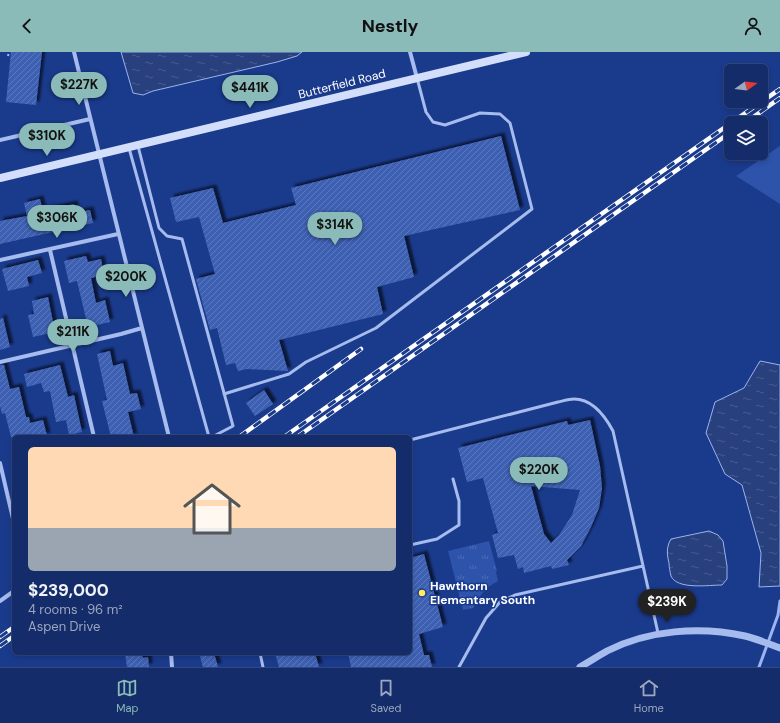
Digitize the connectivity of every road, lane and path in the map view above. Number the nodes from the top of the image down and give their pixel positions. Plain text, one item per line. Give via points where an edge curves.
1 (9, 52) edge
2 (74, 52) edge
3 (410, 52) edge
4 (526, 52) edge
5 (8, 56) dead end
6 (417, 78) junction
7 (90, 119) junction
8 (0, 140) edge
9 (138, 146) junction
10 (129, 148) junction
11 (99, 155) junction
12 (0, 178) edge
13 (118, 234) junction
14 (50, 250) junction
15 (0, 260) edge
16 (142, 328) junction
17 (72, 345) junction
18 (0, 362) edge
19 (224, 394) junction
20 (94, 435) edge
21 (169, 435) edge
22 (210, 435) edge
23 (215, 435) edge
24 (412, 439) edge
25 (0, 463) edge
26 (453, 479) dead end
27 (12, 514) edge
28 (412, 545) edge
29 (643, 566) junction
30 (12, 592) edge
31 (0, 601) edge
32 (658, 635) junction
33 (779, 647) edge
34 (171, 655) edge
35 (260, 655) edge
36 (172, 667) edge
37 (263, 667) edge
38 (459, 667) edge
39 (580, 667) edge

1 - 5 path
2 - 7 street
3 - 6 street
4 - 6 main road, Butterfield Road
6 - 9 main road, Butterfield Road
6 - 19 lane via 426,112 434,122 445,125 480,113 500,114 510,123 532,209 376,328 306,362 289,374
7 - 8 street
7 - 11 street
9 - 10 main road, Butterfield Road
9 - 19 lane via 159,228 167,236 182,239
10 - 11 main road, Butterfield Road
10 - 22 lane
11 - 12 main road, Butterfield Road
11 - 13 street
13 - 14 street
13 - 16 street
14 - 15 street
14 - 17 street
16 - 17 street
16 - 21 street
17 - 18 street
17 - 20 street
19 - 23 lane via 233,426
24 - 29 lane via 558,402 574,399 591,404 604,416 613,431
25 - 27 street
26 - 28 lane via 459,501 459,525 437,539
29 - 32 lane
29 - 38 lane via 514,594 500,602 486,618
30 - 31 street
32 - 33 street via 676,631 716,631 746,636
32 - 39 street via 608,651
34 - 36 street
35 - 37 lane

